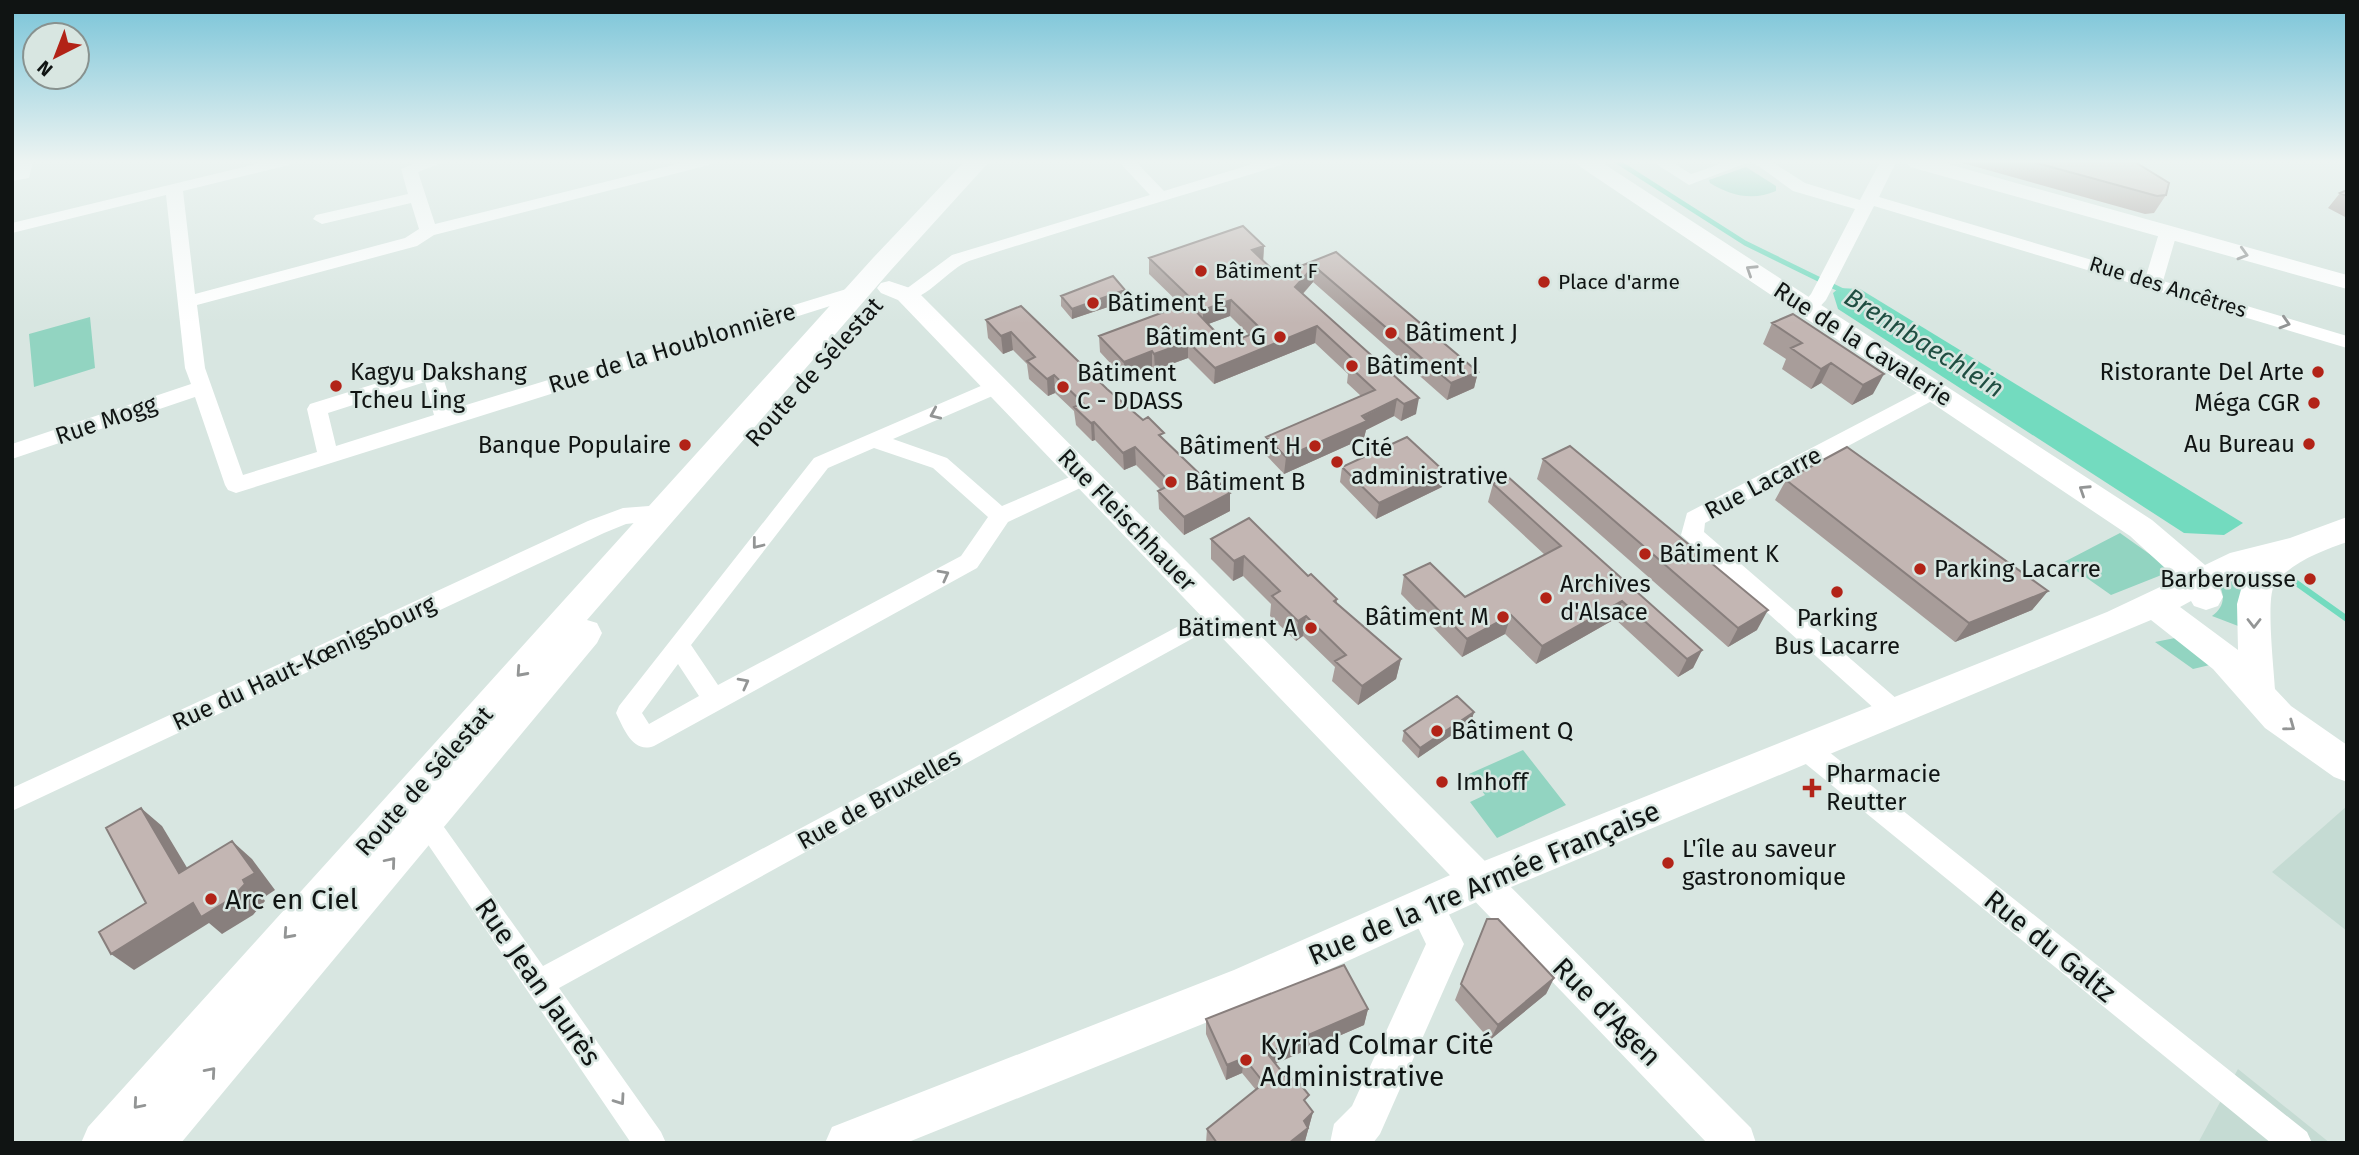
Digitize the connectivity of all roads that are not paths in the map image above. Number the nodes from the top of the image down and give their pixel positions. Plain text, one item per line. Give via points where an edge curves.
1 (62, 216) edge
2 (177, 216) edge
3 (334, 216) edge
4 (423, 216) edge
5 (485, 216) edge
6 (939, 216) edge
7 (950, 216) edge
8 (1102, 216) edge
9 (1673, 216) edge
10 (1859, 216) edge
11 (1915, 216) edge
12 (2108, 216) edge
13 (321, 219) dead end
14 (12, 228) edge
15 (428, 231) junction
16 (2168, 233) junction
17 (2347, 282) edge
18 (2153, 283) junction
19 (885, 291) junction
20 (186, 302) junction
21 (1813, 302) junction
22 (2347, 342) edge
23 (997, 386) junction
24 (201, 388) junction
25 (1934, 391) junction
26 (445, 419) junction
27 (873, 440) junction
28 (12, 452) edge
29 (328, 456) junction
30 (1086, 477) junction
31 (1000, 516) junction
32 (661, 523) junction
33 (596, 527) junction
34 (2141, 528) junction
35 (2347, 529) edge
36 (2296, 548) junction
37 (2242, 562) junction
38 (2200, 580) junction
39 (1218, 614) junction
40 (2165, 614) junction
41 (2119, 621) junction
42 (678, 645) junction
43 (2257, 696) junction
44 (714, 699) junction
45 (1896, 713) junction
46 (1805, 748) junction
47 (2347, 766) edge
48 (12, 800) edge
49 (425, 821) junction
50 (1478, 882) junction
51 (1426, 908) junction
52 (539, 984) junction
53 (1356, 1137) edge
54 (104, 1143) edge
55 (150, 1143) edge
56 (650, 1143) edge
57 (848, 1143) edge
58 (1736, 1143) edge
59 (2295, 1143) edge

1 - 14 street
2 - 20 street
3 - 13 street
4 - 15 street
5 - 15 street
6 - 19 main road, Route de Sélestat
7 - 19 main road, Route de Sélestat
8 - 19 street, Rue de la Houblonnière via 958,259
21 -> 9 main road, Rue de la Cavalerie
10 - 21 street
11 - 18 street, Rue des Ancêtres
12 - 16 street
15 - 20 street via 411,242
16 -> 17 street
16 - 18 street
18 -> 22 street, Rue des Ancêtres
19 - 23 street, Rue Fleischhauer
19 - 26 street, Rue de la Houblonnière via 694,340
19 - 32 main road, Route de Sélestat
20 - 24 street
21 - 25 main road, Rue de la Cavalerie
23 -> 27 street
23 - 30 street, Rue Fleischhauer
24 - 28 street, Rue Mogg
24 - 29 street, Rue de la Houblonnière via 236,485
34 -> 25 main road, Rue de la Cavalerie
25 - 45 street, Rue Lacarre via 1695,519 1692,535
26 - 29 street, Rue de la Houblonnière
26 - 29 street via 433,373 317,409
27 - 31 street via 940,463
27 -> 42 street via 821,463
30 - 31 street
30 - 39 street, Rue Fleischhauer
44 -> 31 street via 969,562
32 - 33 street
32 - 33 street, Rue du Haut-Kœnigsbourg via 623,516
32 - 49 main road, Route de Sélestat
32 -> 54 main road, Route de Sélestat
33 - 48 street, Rue du Haut-Kœnigsbourg
34 - 37 main road, Rue de la Cavalerie via 2194,550
34 - 38 main road, Rue de la Cavalerie
35 - 36 main road
36 - 37 main road
36 -> 43 main road via 2258,581 2253,604
37 - 38 main road
38 - 40 main road via 2206,589 2203,604
38 - 41 main road
39 - 50 street, Rue Fleischhauer
39 - 52 street, Rue de Bruxelles
40 - 41 main road
40 - 43 main road via 2225,659
41 - 45 main road, Rue de la 1re Armée Française
42 - 44 street
42 - 44 street via 628,713 645,739
43 -> 47 main road via 2278,717
45 - 46 main road, Rue de la 1re Armée Française
46 - 50 main road, Rue de la 1re Armée Française
46 - 59 street, Rue du Galtz
49 - 52 street, Rue Jean Jaurès
55 -> 49 main road, Route de Sélestat
50 - 51 main road, Rue de la 1re Armée Française
50 - 58 street, Rue d'Agen
51 - 53 street via 1445,944
51 - 57 main road, Rue de la 1re Armée Française via 1198,1005
52 -> 56 street, Rue Jean Jaurès

